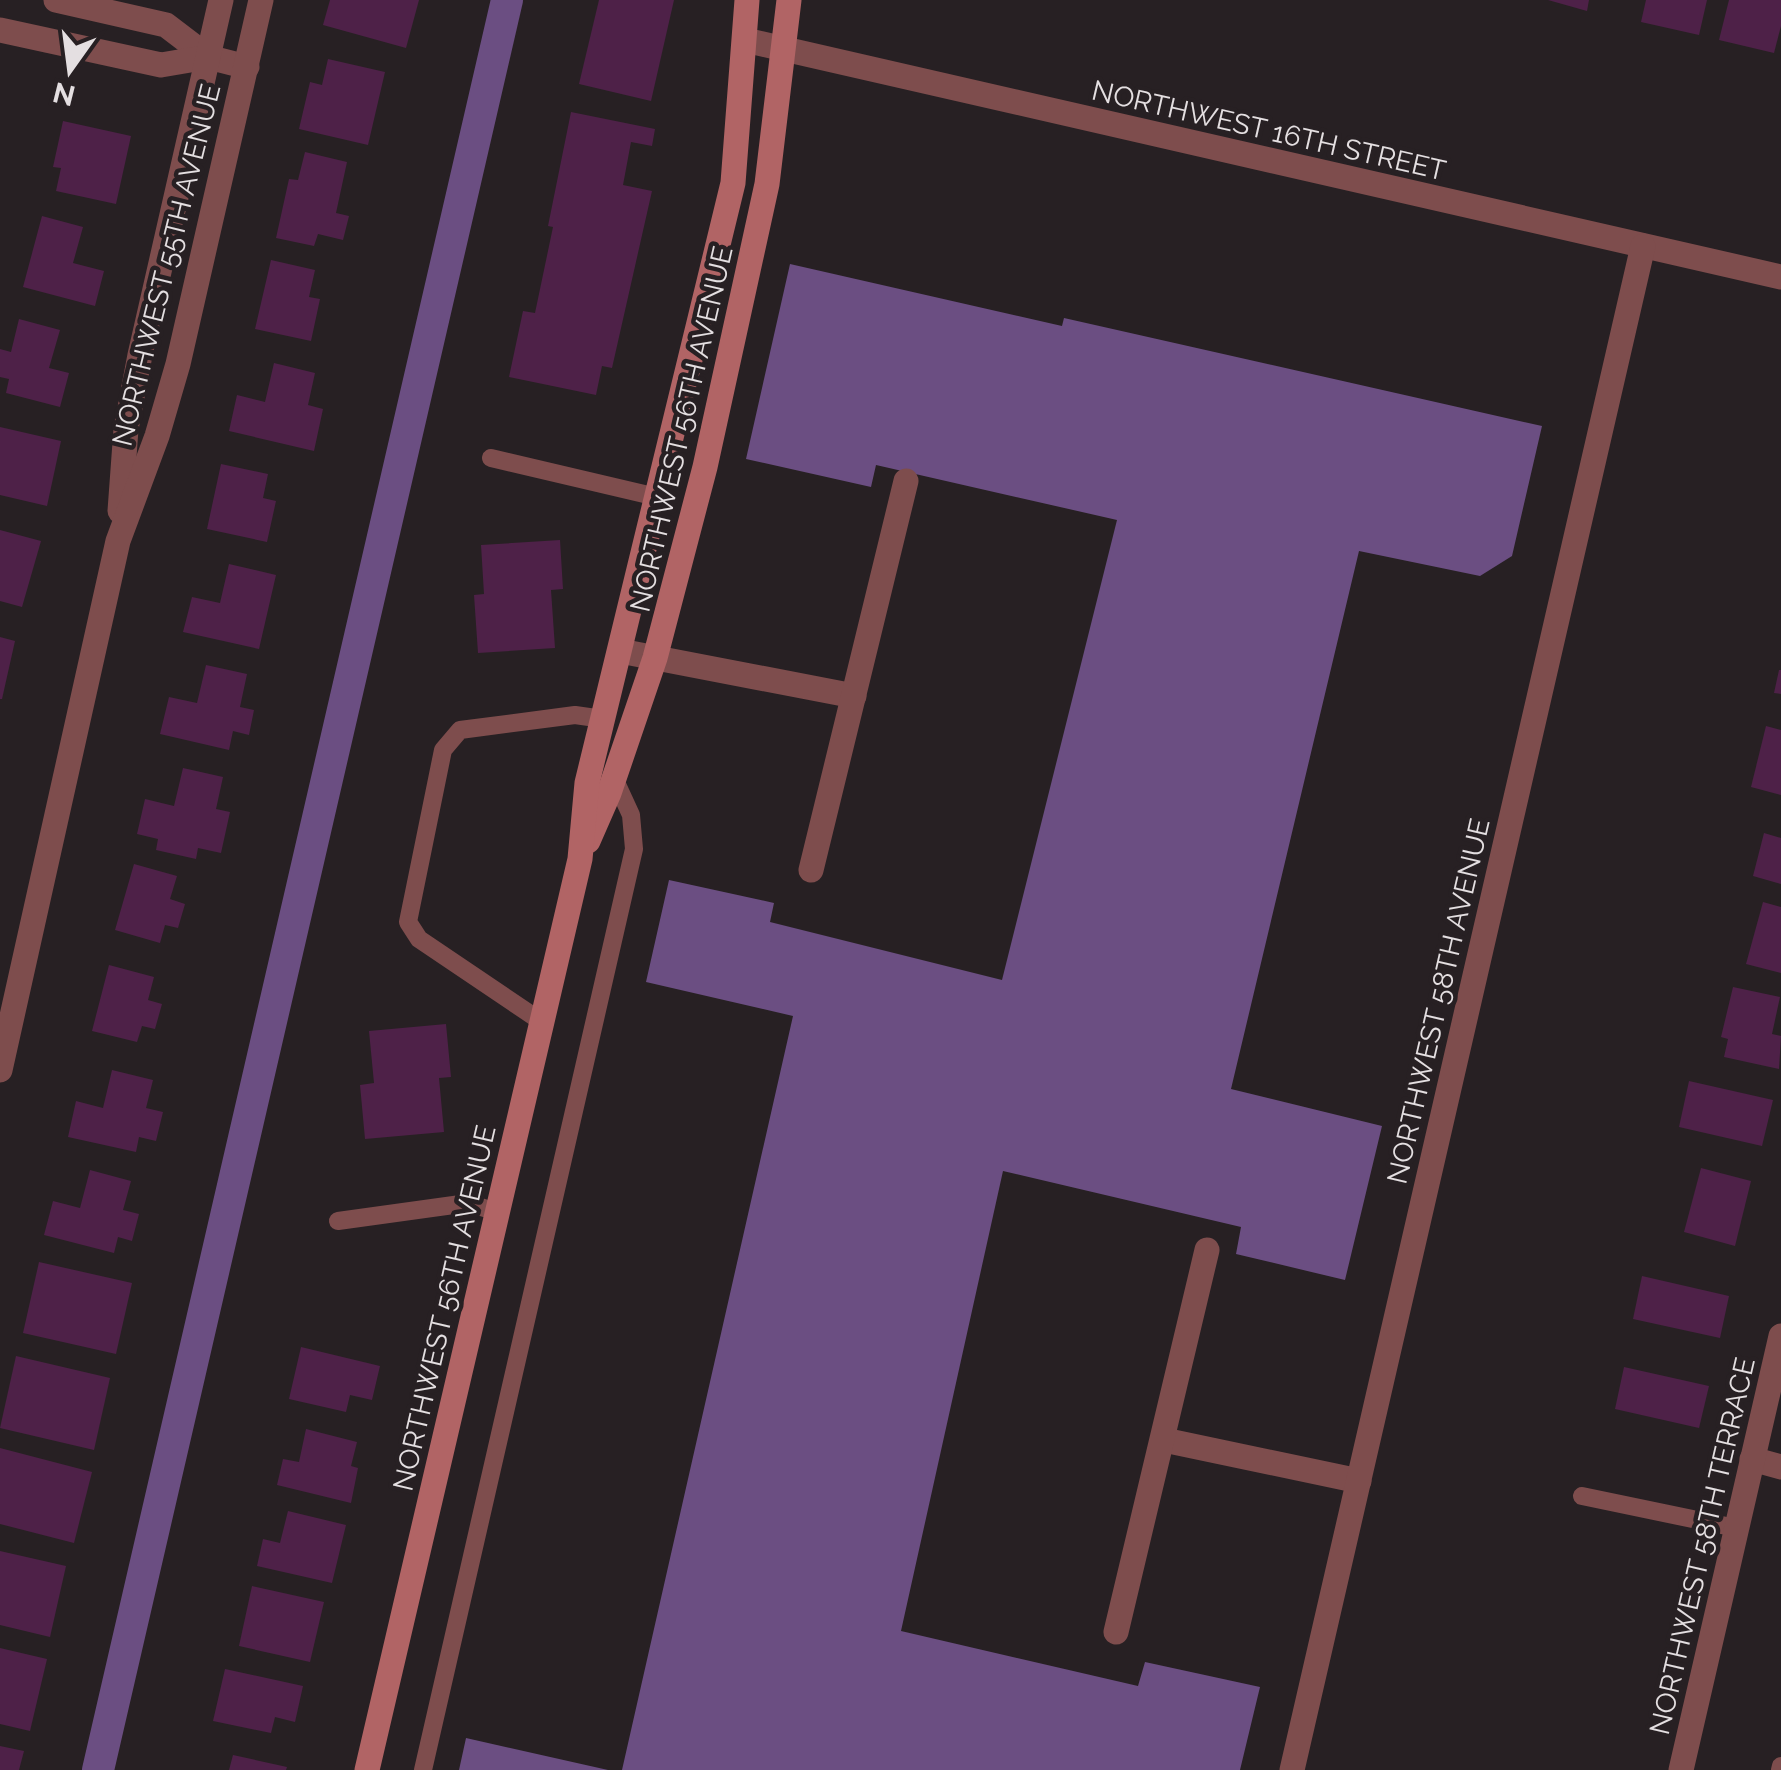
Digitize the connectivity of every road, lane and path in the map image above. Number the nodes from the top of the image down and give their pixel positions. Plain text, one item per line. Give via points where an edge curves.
1 (56, 0) edge
2 (222, 0) edge
3 (262, 0) edge
4 (747, 0) edge
5 (789, 0) edge
6 (0, 30) edge
7 (745, 40) junction
8 (783, 49) junction
9 (208, 57) junction
10 (246, 67) junction
11 (1643, 246) junction
12 (1781, 278) edge
13 (491, 458) dead end
14 (906, 481) dead end
15 (657, 498) junction
16 (118, 541) junction
17 (620, 651) junction
18 (655, 658) junction
19 (854, 696) junction
20 (603, 719) junction
21 (614, 778) junction
22 (580, 859) junction
23 (812, 870) dead end
24 (542, 1022) junction
25 (0, 1070) edge
26 (497, 1212) junction
27 (338, 1222) dead end
28 (1207, 1250) dead end
29 (1781, 1336) edge
30 (1164, 1440) junction
31 (1752, 1460) junction
32 (1781, 1467) edge
33 (1359, 1481) junction
34 (1582, 1496) dead end
35 (1736, 1528) junction
36 (1116, 1632) dead end
37 (367, 1770) edge
38 (423, 1770) edge
39 (1292, 1770) edge
40 (1680, 1770) edge

1 - 9 street via 166,24
2 - 9 street, NORTHWEST 55TH AVENUE
3 - 10 street, NORTHWEST 55TH AVENUE
4 - 7 street, NORTHWEST 56TH AVENUE
5 - 8 street, NORTHWEST 56TH AVENUE
6 - 9 street via 161,65
7 - 8 street, NORTHWEST 16TH STREET
7 - 15 street, NORTHWEST 56TH AVENUE via 733,183
8 - 11 street, NORTHWEST 16TH STREET
8 - 18 street, NORTHWEST 56TH AVENUE via 756,246
9 - 10 street
9 - 16 street, NORTHWEST 55TH AVENUE via 126,428
10 - 16 street, NORTHWEST 55TH AVENUE via 178,364
11 - 12 street, NORTHWEST 16TH STREET
11 - 33 street, NORTHWEST 58TH AVENUE
13 - 15 lane
14 - 19 street
15 - 17 street, NORTHWEST 56TH AVENUE
16 - 25 street, NORTHWEST 55TH AVENUE
17 - 18 street
17 - 20 street, NORTHWEST 56TH AVENUE
18 - 19 street
18 - 21 street, NORTHWEST 56TH AVENUE
19 - 23 street
20 - 22 street, NORTHWEST 56TH AVENUE via 587,784
20 - 24 lane via 575,716 460,730 443,750 408,922 419,939
21 - 22 street, NORTHWEST 56TH AVENUE
21 - 38 lane via 631,814 634,850
22 - 24 street, NORTHWEST 56TH AVENUE
24 - 26 street, NORTHWEST 56TH AVENUE
26 - 27 lane via 468,1203
26 - 37 street, NORTHWEST 56TH AVENUE
28 - 30 street
29 - 31 street, NORTHWEST 58TH TERRACE
30 - 33 street
30 - 36 street
31 - 32 street
31 - 35 street, NORTHWEST 58TH TERRACE
33 - 39 street, NORTHWEST 58TH AVENUE
34 - 35 lane
35 - 40 street, NORTHWEST 58TH TERRACE

